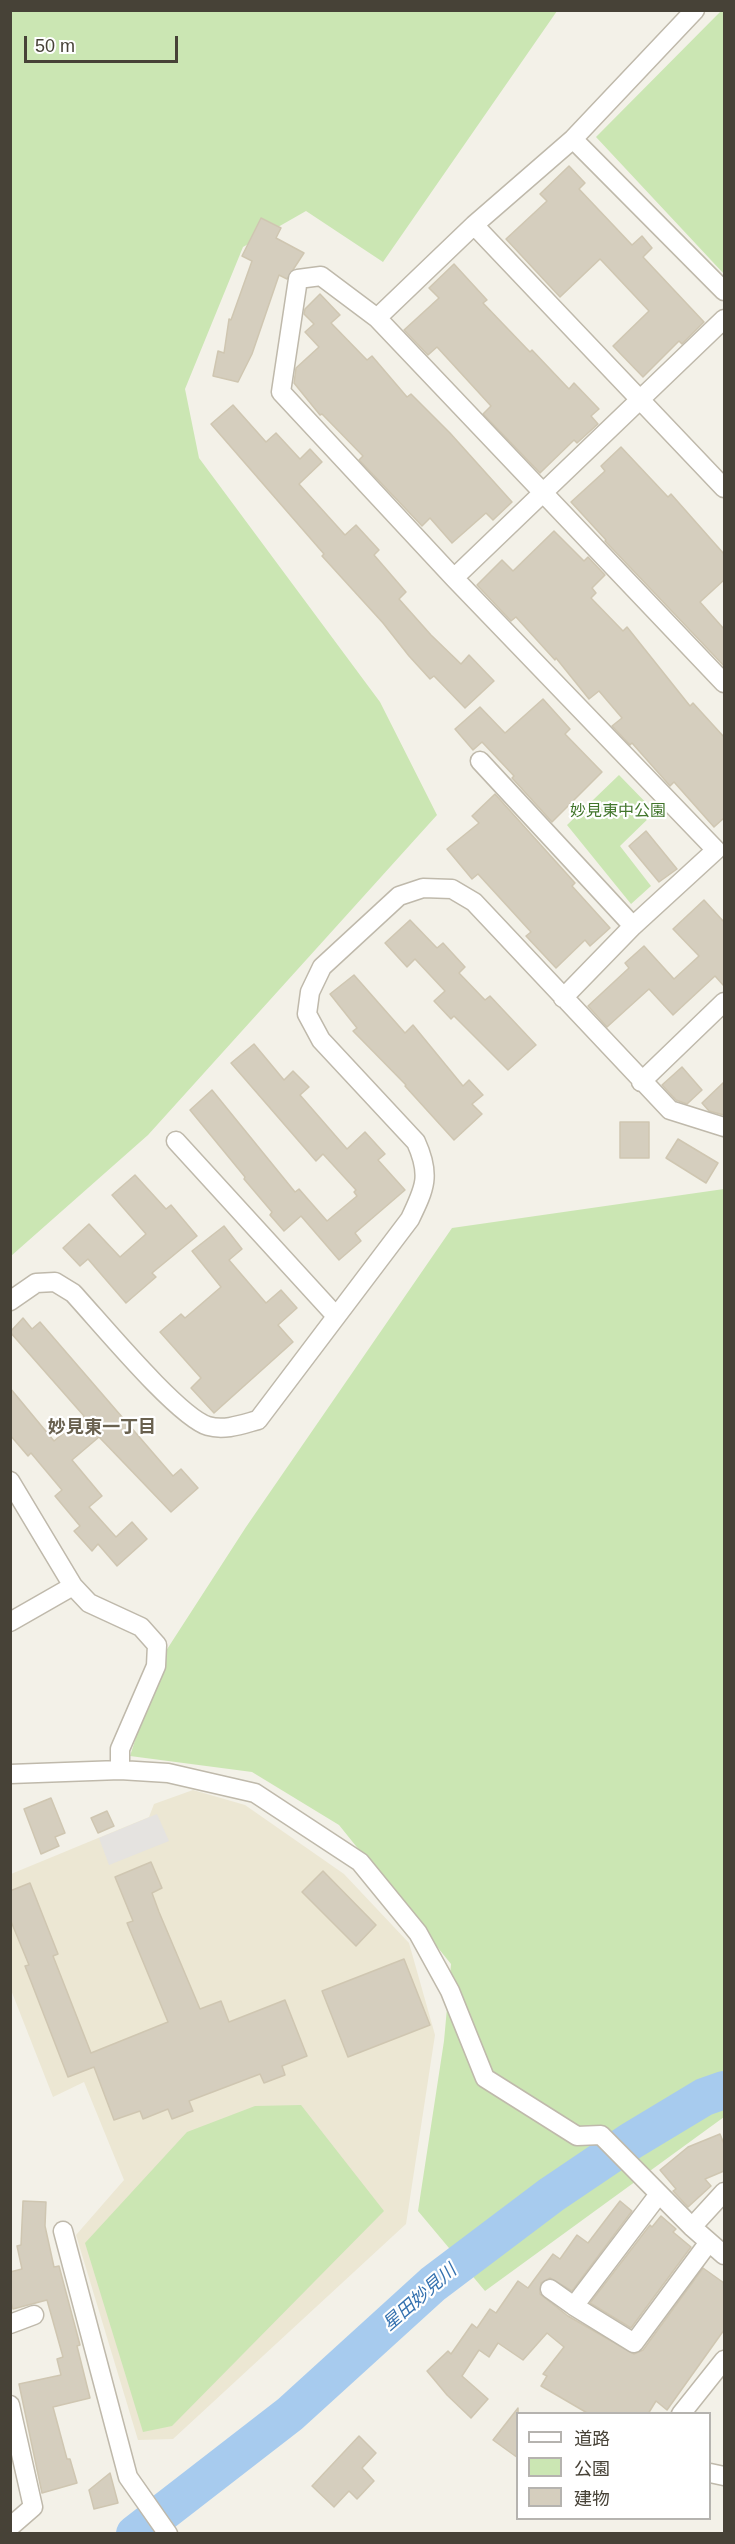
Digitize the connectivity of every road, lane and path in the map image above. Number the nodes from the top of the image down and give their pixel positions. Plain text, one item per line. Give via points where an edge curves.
1 (695, 10) edge
2 (573, 139) junction
3 (474, 225) junction
4 (724, 291) edge
5 (377, 318) junction
6 (724, 319) edge
7 (640, 400) junction
8 (724, 488) edge
9 (543, 495) junction
10 (454, 578) junction
11 (724, 683) edge
12 (480, 761) dead end
13 (720, 846) edge
14 (633, 926) junction
15 (563, 999) junction
16 (724, 1002) edge
17 (641, 1082) junction
18 (724, 1127) edge
19 (176, 1141) dead end
20 (10, 1301) edge
21 (336, 1316) junction
22 (10, 1481) edge
23 (73, 1586) junction
24 (10, 1622) edge
25 (120, 1770) junction
26 (10, 1774) edge
27 (724, 2192) edge
28 (659, 2194) junction
29 (692, 2227) junction
30 (63, 2231) dead end
31 (709, 2242) junction
32 (724, 2255) edge
33 (550, 2289) dead end
34 (574, 2307) junction
35 (34, 2315) dead end
36 (10, 2324) edge
37 (724, 2360) edge
38 (10, 2405) edge
39 (683, 2412) edge
40 (10, 2527) edge
41 (168, 2534) edge

1 - 2 street
2 - 3 street
2 - 4 street
3 - 5 street
3 - 7 street
5 - 9 street
5 - 10 street via 321,276 298,279 281,392
6 - 7 street
7 - 8 street
7 - 9 street
9 - 10 street
9 - 11 street
10 - 13 street
12 - 14 street
13 - 14 street
14 - 15 street
15 - 17 street
15 - 21 street via 474,903 452,889 423,888 399,896 322,967 310,992 308,1014 316,1031 416,1142 425,1162 425,1187 410,1219
16 - 17 street
17 - 18 street via 670,1110
19 - 21 street
20 - 21 street via 36,1283 55,1282 73,1293 180,1408 208,1426 231,1428 258,1420
22 - 23 street
23 - 24 street
23 - 25 street via 89,1603 141,1627 157,1645 156,1666 120,1749
25 - 26 street
25 - 28 street via 168,1773 255,1792 360,1862 418,1933 450,1991 485,2078 577,2136 601,2135
27 - 29 street
28 - 29 street
28 - 34 street
29 - 31 street
30 - 41 street via 128,2476
31 - 32 street
31 - 34 street via 634,2343
33 - 34 street
35 - 36 street
37 - 39 street
38 - 40 street via 33,2507

